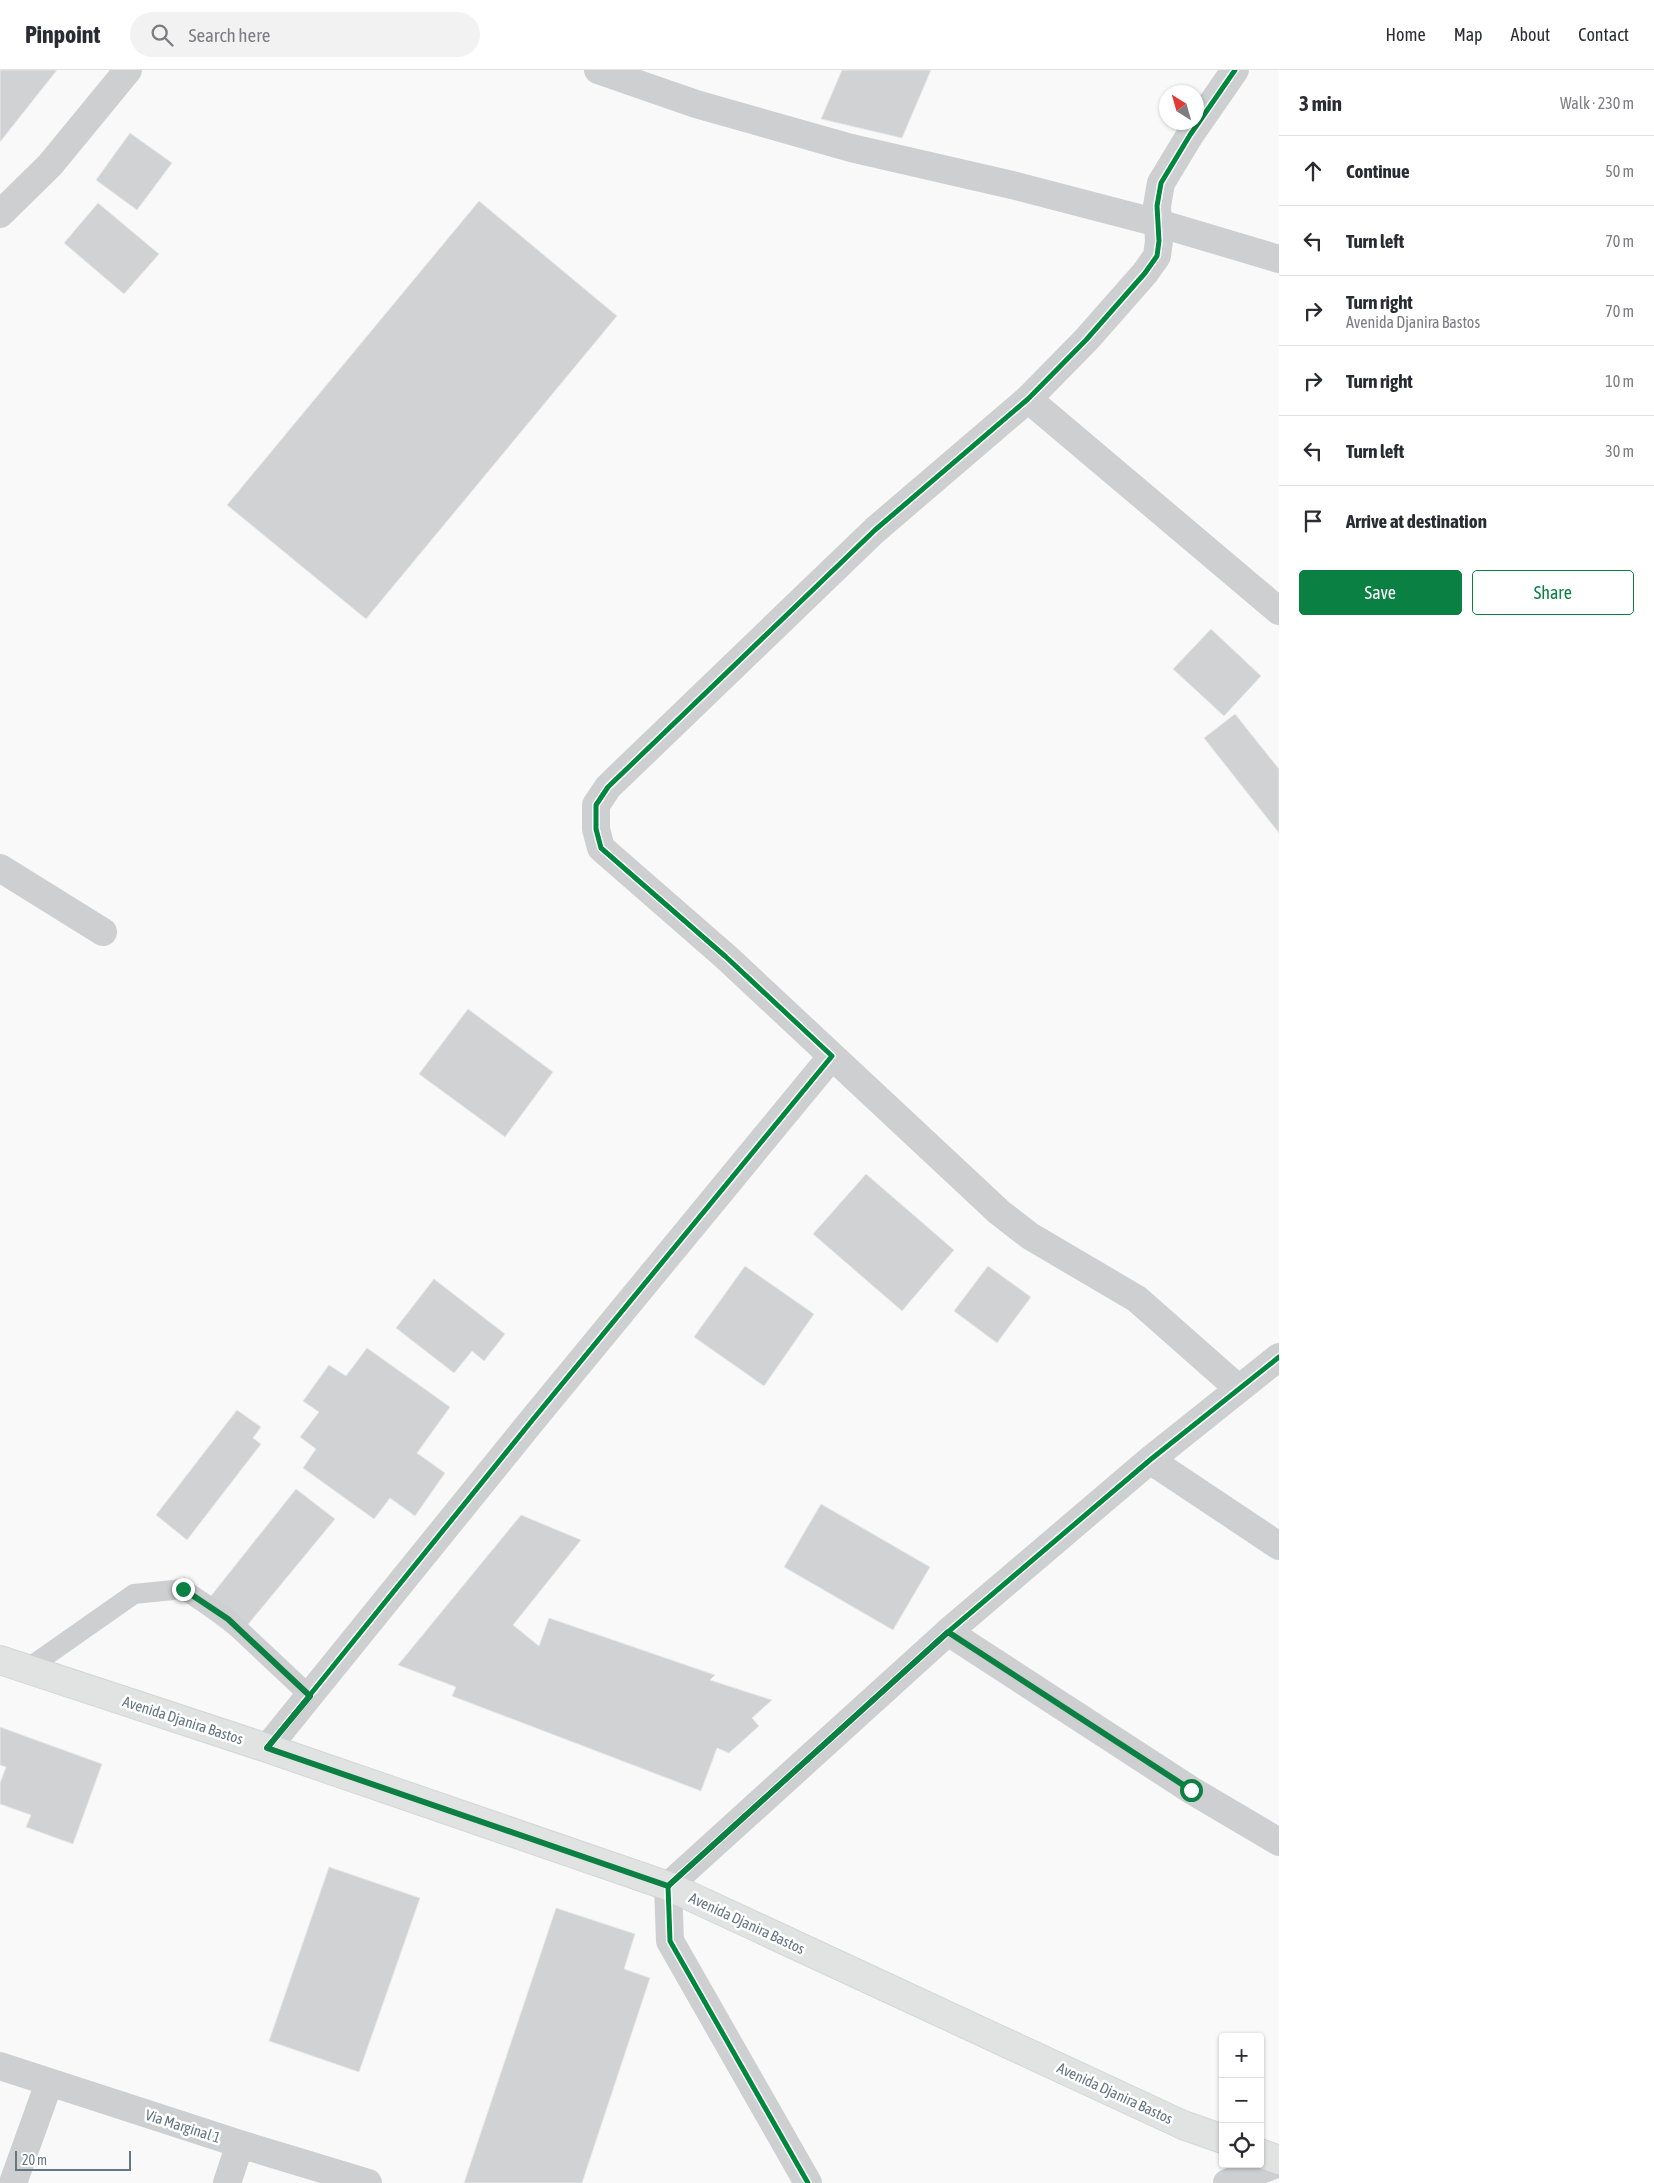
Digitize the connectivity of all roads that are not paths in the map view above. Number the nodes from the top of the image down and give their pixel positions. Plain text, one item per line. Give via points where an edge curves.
1 (128, 70) edge
2 (598, 70) edge
3 (1235, 70) edge
4 (0, 214) edge
5 (1158, 223) junction
6 (1279, 259) edge
7 (1028, 399) junction
8 (1279, 611) edge
9 (0, 868) edge
10 (103, 932) dead end
11 (832, 1056) junction
12 (1279, 1357) edge
13 (1239, 1389) junction
14 (1150, 1460) junction
15 (1279, 1546) edge
16 (948, 1632) junction
17 (0, 1660) edge
18 (27, 1669) junction
19 (310, 1696) junction
20 (267, 1748) junction
21 (1279, 1842) edge
22 (668, 1886) junction
23 (0, 2066) edge
24 (49, 2083) junction
25 (1219, 2138) edge
26 (240, 2144) junction
27 (1264, 2155) edge
28 (1279, 2161) edge
29 (13, 2183) edge
30 (227, 2183) edge
31 (368, 2183) edge
32 (808, 2183) edge
33 (1227, 2183) edge

1 - 4 street via 50,165
2 - 5 street via 696,104 851,148
3 - 5 street via 1161,183
5 - 6 street
5 - 7 street via 1156,256 1145,273
7 - 8 street
7 - 11 street via 876,530 608,787 596,806 596,829 601,848 747,976
9 - 10 street
11 - 13 street via 999,1212 1037,1240 1137,1299
11 - 19 street
12 - 13 street
13 - 14 street
14 - 15 street
14 - 16 street
16 - 21 street via 1191,1790
16 - 22 street
17 - 18 main road, Avenida Djanira Bastos
18 - 19 lane via 134,1594 183,1589 228,1619
18 - 20 main road, Avenida Djanira Bastos
19 - 20 street
20 - 22 main road, Avenida Djanira Bastos
22 - 25 main road, Avenida Djanira Bastos via 1183,2125
22 - 32 street via 670,1941
23 - 24 street, Via Marginal 1
24 - 26 street, Via Marginal 1
24 - 29 street
26 - 30 street
26 - 31 street, Via Marginal 1
27 - 28 main road
28 - 33 street

